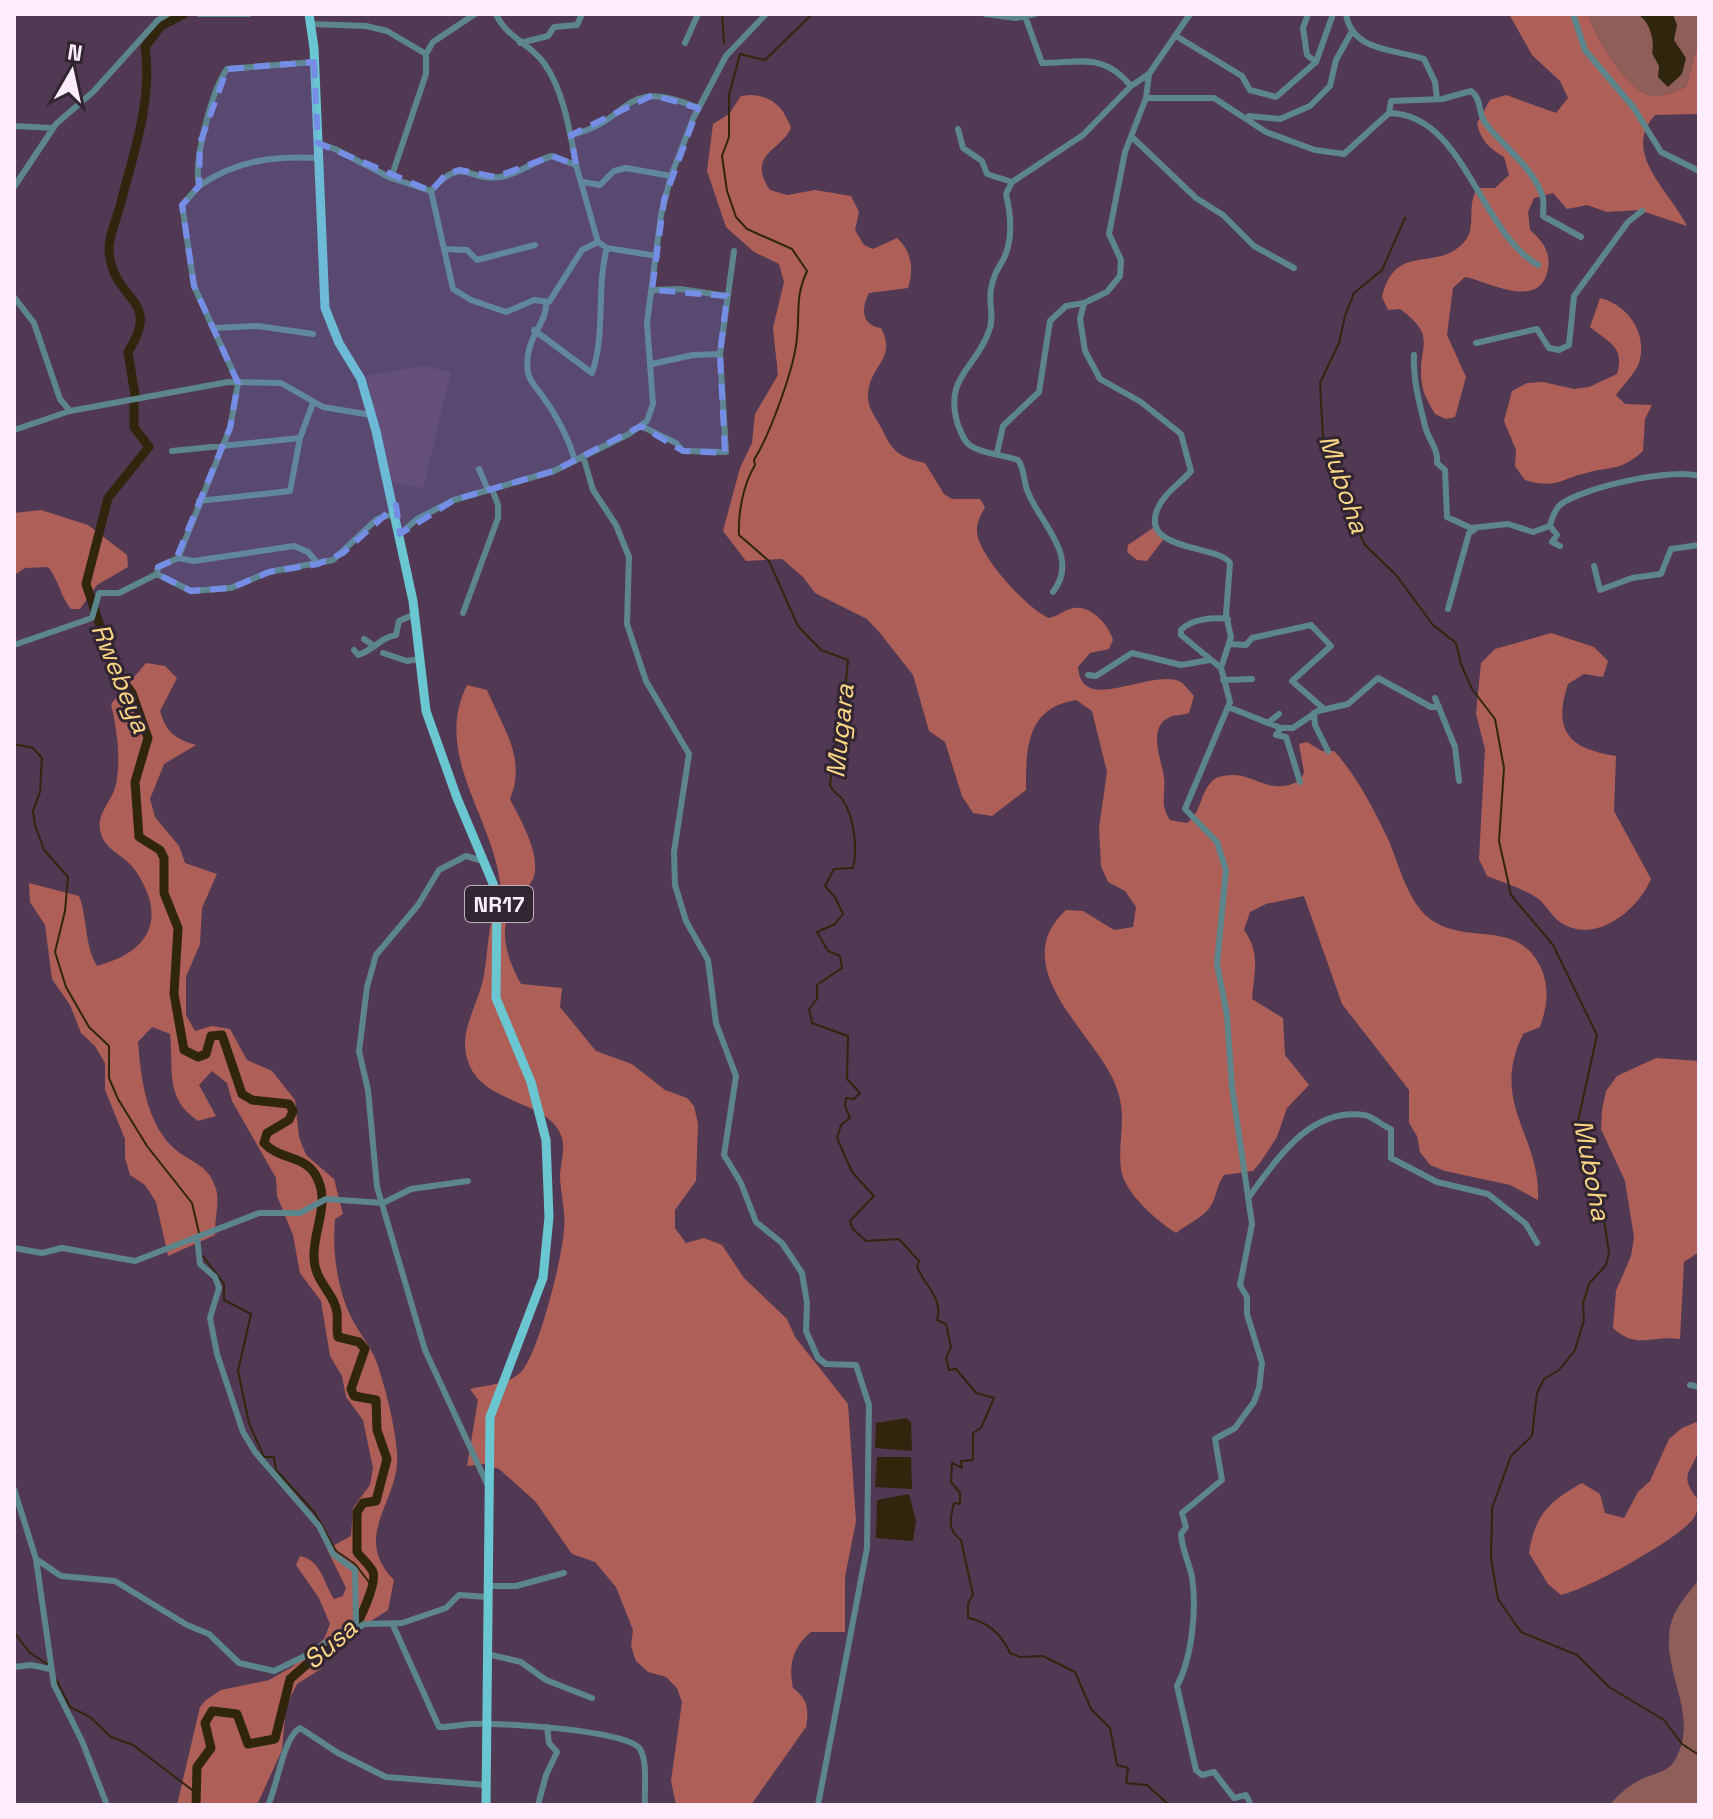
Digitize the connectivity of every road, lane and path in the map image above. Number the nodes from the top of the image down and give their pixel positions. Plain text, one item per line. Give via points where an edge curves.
1 (168, 14) edge
2 (199, 14) edge
3 (249, 14) edge
4 (475, 14) edge
5 (496, 14) edge
6 (582, 14) edge
7 (698, 14) edge
8 (766, 14) edge
9 (985, 14) edge
10 (1035, 14) edge
11 (1190, 14) edge
12 (1308, 14) edge
13 (1346, 14) edge
14 (1573, 14) edge
15 (1025, 16) junction
16 (1332, 17) dead end
17 (309, 19) edge
18 (1351, 33) junction
19 (1176, 36) junction
20 (520, 43) junction
21 (685, 43) dead end
22 (426, 54) junction
23 (314, 62) junction
24 (1316, 62) junction
25 (1149, 74) junction
26 (1131, 86) junction
27 (1146, 98) junction
28 (1437, 99) junction
29 (698, 108) junction
30 (1389, 113) junction
31 (1245, 115) junction
32 (14, 126) edge
33 (53, 128) junction
34 (958, 129) dead end
35 (571, 135) junction
36 (1132, 137) junction
37 (318, 143) junction
38 (318, 158) junction
39 (576, 165) junction
40 (1697, 173) edge
41 (671, 176) junction
42 (391, 178) junction
43 (583, 182) junction
44 (1012, 182) junction
45 (199, 186) junction
46 (14, 187) edge
47 (431, 191) junction
48 (1642, 211) dead end
49 (1581, 237) dead end
50 (598, 242) junction
51 (535, 245) dead end
52 (607, 248) junction
53 (444, 249) junction
54 (734, 251) dead end
55 (657, 256) junction
56 (1538, 265) dead end
57 (1294, 268) dead end
58 (652, 290) junction
59 (727, 296) junction
60 (14, 297) edge
61 (546, 303) junction
62 (1084, 303) junction
63 (215, 328) junction
64 (534, 330) junction
65 (313, 334) dead end
66 (1476, 343) dead end
67 (720, 354) junction
68 (1414, 355) dead end
69 (652, 364) junction
70 (238, 383) junction
71 (313, 403) junction
72 (70, 411) junction
73 (371, 415) junction
74 (641, 426) junction
75 (14, 430) edge
76 (300, 438) junction
77 (222, 446) junction
78 (172, 451) dead end
79 (997, 453) junction
80 (583, 456) junction
81 (575, 460) junction
82 (479, 469) dead end
83 (1699, 476) edge
84 (490, 489) junction
85 (199, 501) junction
86 (397, 513) junction
87 (1481, 526) junction
88 (1550, 526) junction
89 (400, 534) junction
90 (1699, 545) edge
91 (1560, 546) dead end
92 (178, 558) junction
93 (318, 564) junction
94 (1594, 566) dead end
95 (157, 574) junction
96 (1053, 592) dead end
97 (1448, 609) dead end
98 (463, 613) dead end
99 (415, 614) junction
100 (1228, 619) junction
101 (364, 639) dead end
102 (1229, 644) junction
103 (14, 645) edge
104 (374, 646) junction
105 (354, 650) dead end
106 (383, 653) dead end
107 (420, 659) junction
108 (1210, 660) junction
109 (1221, 668) junction
110 (1088, 675) dead end
111 (1252, 679) dead end
112 (1223, 680) junction
113 (1435, 698) dead end
114 (1228, 707) junction
115 (1439, 707) junction
116 (1324, 709) junction
117 (1314, 713) junction
118 (1279, 714) dead end
119 (1268, 723) junction
120 (1281, 728) junction
121 (1328, 751) dead end
122 (1459, 781) dead end
123 (1300, 782) dead end
124 (483, 861) junction
125 (468, 1181) dead end
126 (1248, 1198) junction
127 (383, 1203) junction
128 (197, 1237) junction
129 (1537, 1243) dead end
130 (14, 1248) edge
131 (1690, 1385) dead end
132 (1699, 1387) edge
133 (488, 1486) junction
134 (14, 1489) edge
135 (36, 1559) junction
136 (564, 1573) dead end
137 (487, 1591) junction
138 (392, 1623) junction
139 (330, 1641) junction
140 (487, 1654) junction
141 (14, 1667) edge
142 (50, 1667) junction
143 (592, 1698) dead end
144 (487, 1724) junction
145 (547, 1727) junction
146 (486, 1785) junction
147 (107, 1805) edge
148 (268, 1805) edge
149 (486, 1805) edge
150 (538, 1805) edge
151 (645, 1805) edge
152 (818, 1805) edge
153 (1251, 1805) edge

1 - 33 street
2 - 3 street
4 - 22 street via 433,42
5 - 20 street via 503,29
6 - 20 street via 577,25 554,27 548,36
7 - 21 street
8 - 29 street via 726,56
9 - 15 street
10 - 15 street
11 - 19 street
12 - 24 street via 1303,38 1307,55
13 - 18 street
14 - 40 street via 1585,50 1634,108 1661,152
15 - 26 street via 1042,63 1102,63
16 - 24 street
17 - 22 street via 387,31
17 - 23 main road, NR17
18 - 28 street via 1365,43 1424,59
18 - 31 street via 1334,64 1330,86 1310,106 1280,119
19 - 24 street via 1242,76 1250,90 1272,97
19 - 25 street
20 - 35 street via 543,62
22 - 42 street via 426,74
23 - 37 main road, NR17
23 - 45 street via 227,69 200,143 195,171
25 - 26 street
25 - 27 street
26 - 44 street via 1083,135
27 - 31 street via 1214,98
27 - 36 street
28 - 30 street via 1391,101
28 - 49 street via 1464,90 1475,94 1486,125 1502,138 1538,188 1543,216
29 - 35 street via 653,95
29 - 41 street
30 - 31 street via 1344,154 1262,130
30 - 56 street via 1413,116 1436,133 1461,161 1478,195 1522,256
32 - 33 street
33 - 46 street
34 - 44 street via 963,148 982,161 987,174
35 - 39 street
36 - 57 street via 1254,246
36 - 62 street via 1109,228 1122,268 1107,292
37 - 38 main road, NR17
37 - 42 street
38 - 45 street via 259,159 217,173
38 - 73 main road, NR17 via 325,308 361,379
39 - 43 street
39 - 47 street via 552,156 496,177 460,170 446,174
41 - 43 street via 626,168 614,171 600,185
41 - 55 street
42 - 47 street
43 - 50 street
44 - 79 street via 1006,194 1011,218 1004,258 990,296 992,323 954,390 964,439 971,447
45 - 63 street via 182,205 184,223 194,286
47 - 53 street
48 - 66 street via 1628,222 1574,296 1569,345 1549,348 1537,329
50 - 52 street
50 - 61 street via 582,250
51 - 53 street via 477,260 467,250
52 - 55 street
52 - 64 street via 592,373
53 - 61 street via 453,289 471,300 506,312 534,300
54 - 59 street
55 - 58 street
58 - 59 street
58 - 69 street via 647,323
59 - 67 street
60 - 72 street via 34,323 60,399
61 - 64 street via 545,317
62 - 79 street via 1066,306 1050,321 1039,392 1003,426
62 - 100 street via 1080,319 1085,351 1100,379 1141,402 1181,434 1191,471 1160,503 1156,521 1168,540 1229,560
63 - 65 street via 258,326
63 - 70 street
64 - 81 street via 529,346 531,381
67 - 69 street
67 - 74 street via 725,453 683,451
68 - 87 street via 1413,381 1437,463 1445,470 1445,514 1471,528
69 - 74 street via 653,404
70 - 71 street via 281,383
70 - 72 street
70 - 77 street
71 - 73 street
71 - 76 street
72 - 75 street
73 - 86 main road, NR17
74 - 80 street
76 - 77 street
76 - 85 street via 290,491
77 - 78 street
77 - 85 street
79 - 96 street via 1021,465 1025,487 1061,546 1062,569
80 - 81 street
80 - 152 street via 593,490 629,557 627,624 646,681 689,754 674,844 675,885 686,921 708,960 716,1023 735,1070 724,1155 756,1222 782,1243 802,1273 806,1331 818,1358 826,1364 856,1365 869,1405 865,1565
81 - 84 street
82 - 84 street
83 - 88 street via 1657,475 1590,490 1560,505
84 - 89 street via 430,512
84 - 98 street via 498,518
85 - 92 street
86 - 89 main road, NR17
86 - 93 street via 377,519 343,553
87 - 88 street via 1508,524 1533,532
87 - 97 street via 1469,533
88 - 91 street via 1557,535 1552,542
89 - 99 main road, NR17
90 - 94 street via 1671,549 1661,574 1600,590
92 - 93 street via 194,561 294,546
92 - 95 street via 158,567
93 - 95 street via 212,590 191,591
95 - 103 street via 119,593 99,593 92,618
99 - 104 street via 399,621 396,635
99 - 107 main road, NR17
100 - 102 street
100 - 108 street via 1181,628 1181,635
101 - 104 street
102 - 109 street
102 - 116 street via 1246,645 1252,638 1311,625 1331,646 1292,681
104 - 105 street via 358,655
106 - 107 street via 407,661
107 - 124 main road, NR17 via 429,723
108 - 109 street
108 - 110 street via 1181,665 1132,653 1096,676
109 - 112 street
111 - 112 street
112 - 114 street
113 - 115 street
114 - 119 street
114 - 126 street via 1185,809 1217,842 1225,861 1217,964
115 - 116 street via 1378,678 1348,704
115 - 122 street via 1455,747
116 - 117 street
117 - 120 street via 1302,724
117 - 121 street
118 - 119 street
119 - 120 street
120 - 123 street via 1276,735 1286,737
124 - 127 street via 466,856 439,870 427,894 373,962 359,1051
124 - 133 main road, NR17 via 500,906 496,998 531,1082 546,1140 549,1217 538,1297 490,1417
125 - 127 street via 411,1189
126 - 129 street via 1293,1139 1340,1116 1366,1115 1391,1129 1391,1158 1437,1182 1488,1194 1526,1224
126 - 153 street via 1251,1237 1240,1285 1261,1372 1254,1402 1235,1428 1215,1439 1222,1480 1182,1513 1186,1527 1181,1546 1192,1575 1195,1616 1187,1668 1177,1686 1196,1770 1202,1775 1214,1772 1234,1798 1246,1795
127 - 128 street via 326,1199 303,1212 259,1213
127 - 133 street via 425,1350
128 - 130 street via 135,1261 62,1248 42,1253
128 - 139 street via 200,1264 219,1288 210,1318 239,1422 255,1452 319,1526 333,1554 355,1570 356,1622
131 - 132 street
133 - 137 main road, NR17
134 - 135 street
135 - 139 street via 61,1576 115,1581 209,1634 239,1663 279,1671
135 - 142 street
136 - 137 street
137 - 138 street via 459,1595 446,1608
137 - 140 main road, NR17
138 - 139 street via 364,1624
138 - 144 street via 439,1727
140 - 143 street via 521,1662 546,1680
140 - 144 main road, NR17
141 - 142 street
142 - 147 street
144 - 145 street
144 - 146 main road, NR17
145 - 150 street via 549,1743 557,1752
145 - 151 street via 635,1744 642,1755
146 - 148 street via 386,1777 300,1728 289,1737
146 - 149 main road, NR17

